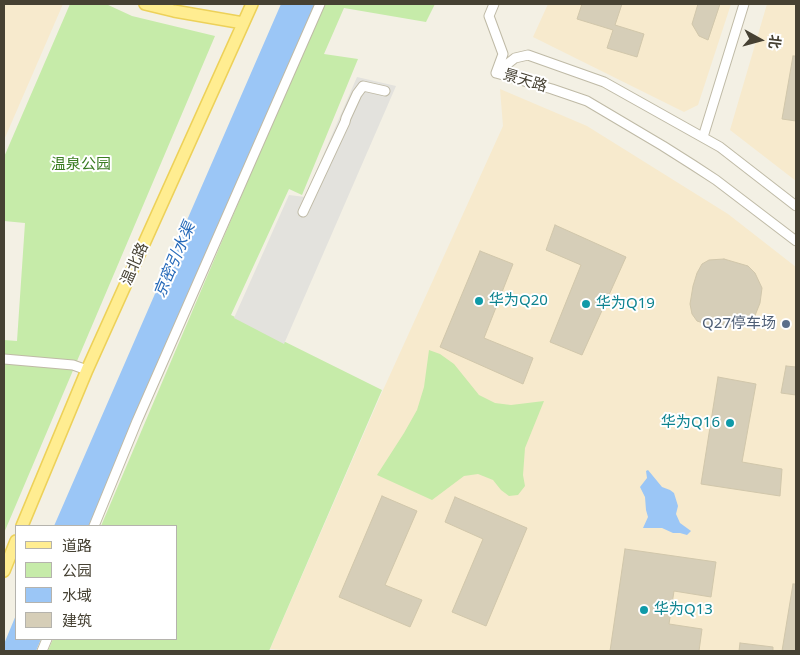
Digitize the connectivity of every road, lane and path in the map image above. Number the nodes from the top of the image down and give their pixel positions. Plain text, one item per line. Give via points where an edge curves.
1 (145, 4) edge
2 (249, 4) edge
3 (320, 4) edge
4 (494, 4) edge
5 (744, 4) edge
6 (243, 23) junction
7 (496, 73) junction
8 (385, 91) dead end
9 (703, 137) junction
10 (796, 206) edge
11 (303, 212) dead end
12 (796, 241) edge
13 (4, 358) edge
14 (87, 370) junction
15 (22, 525) edge
16 (94, 525) edge
17 (15, 544) edge
18 (4, 571) edge

1 - 6 main road
2 - 6 main road, 温北路
3 - 16 street
4 - 7 street via 489,16 503,54
5 - 9 street
6 - 14 main road, 温北路
7 - 9 street, 景天路 via 514,58 528,54 604,82
7 - 12 street, 景天路 via 586,101 694,165
8 - 11 street via 363,86 357,94
9 - 10 street, 景天路
13 - 14 street via 73,365
14 - 15 main road, 温北路
17 - 18 main road

